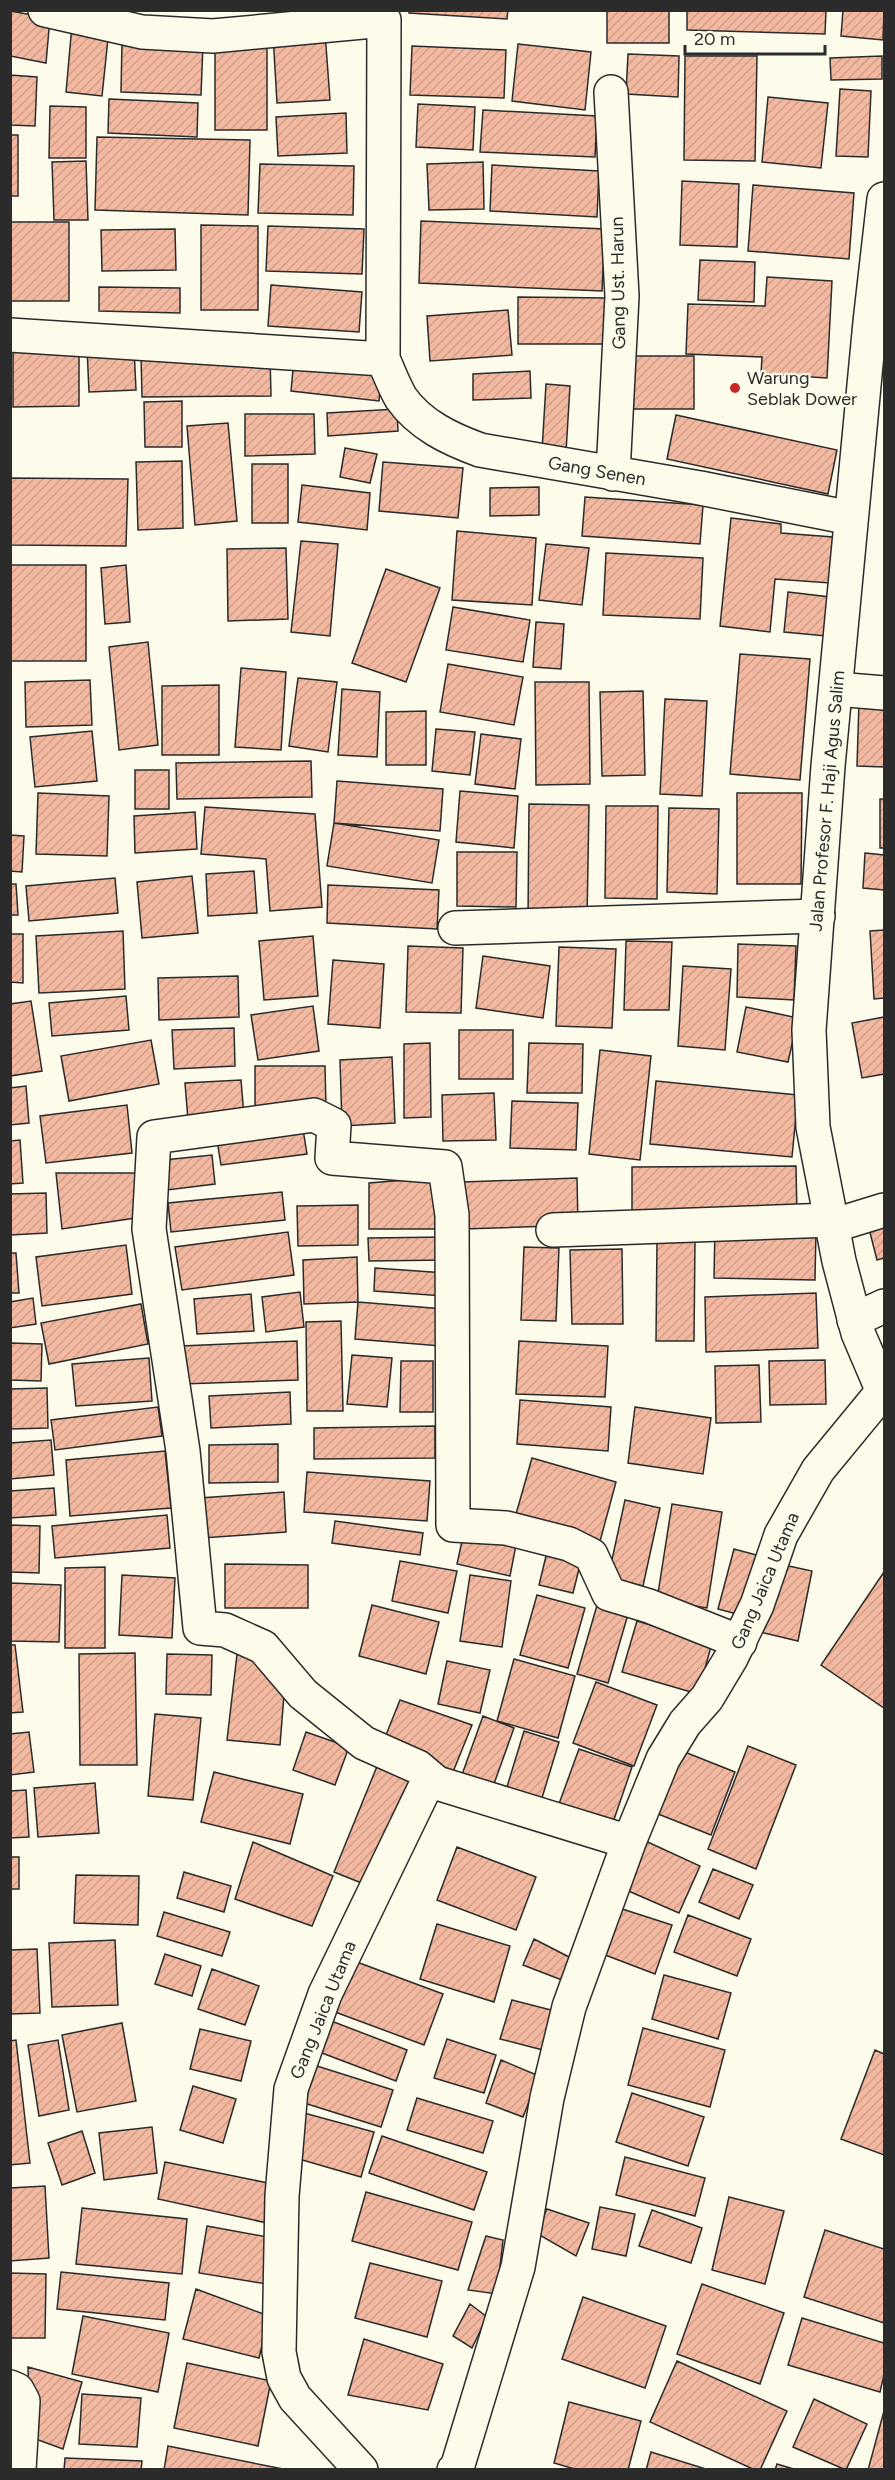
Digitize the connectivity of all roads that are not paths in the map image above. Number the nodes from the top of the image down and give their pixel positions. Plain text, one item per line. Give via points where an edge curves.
1 (45, 10) edge
2 (350, 17) edge
3 (611, 92) dead end
4 (885, 199) edge
5 (877, 322) edge
6 (10, 335) edge
7 (383, 359) junction
8 (613, 474) junction
9 (851, 518) junction
10 (836, 689) junction
11 (885, 693) edge
12 (818, 916) junction
13 (455, 928) dead end
14 (885, 1210) edge
15 (832, 1223) junction
16 (552, 1230) dead end
17 (885, 1306) edge
18 (854, 1320) junction
19 (884, 1393) edge
20 (740, 1641) junction
21 (437, 1783) junction
22 (628, 1842) junction
23 (10, 2387) edge
24 (19, 2469) edge
25 (361, 2469) edge
26 (454, 2469) edge

1 - 2 street via 142,32 213,36
2 - 7 street via 384,20
3 - 8 street, Gang Ust. Harun via 622,296
4 - 5 street, Jalan Profesor F. Haji Agus Salim
5 - 9 street, Jalan Profesor F. Haji Agus Salim
6 - 7 street
7 - 8 street, Gang Senen via 401,398 420,418 450,439 480,450
8 - 9 street, Gang Senen
9 - 10 street, Jalan Profesor F. Haji Agus Salim
10 - 11 street
10 - 12 street, Jalan Profesor F. Haji Agus Salim
12 - 13 street
12 - 15 street, Jalan Profesor F. Haji Agus Salim via 809,1029 813,1127
14 - 15 street
15 - 16 street
15 - 18 street, Jalan Profesor F. Haji Agus Salim
17 - 18 street
18 - 19 street, Jalan Profesor F. Haji Agus Salim
19 - 20 street, Gang Jaica Utama via 818,1470 781,1535
20 - 21 street via 609,1594 591,1554 569,1544 506,1528 453,1525 452,1215 445,1167 332,1158 334,1125 314,1115 154,1137 149,1229 183,1451 200,1628 225,1630 263,1647 303,1694 364,1743 418,1767
20 - 22 street, Gang Jaica Utama via 707,1698 663,1758
21 - 22 street
21 - 25 street, Gang Jaica Utama via 426,1785 325,1994 291,2089 282,2196 279,2352 284,2378 295,2398
22 - 26 street, Gang Jaica Utama via 569,2007 547,2098 518,2267
23 - 24 street via 17,2390 23,2401

